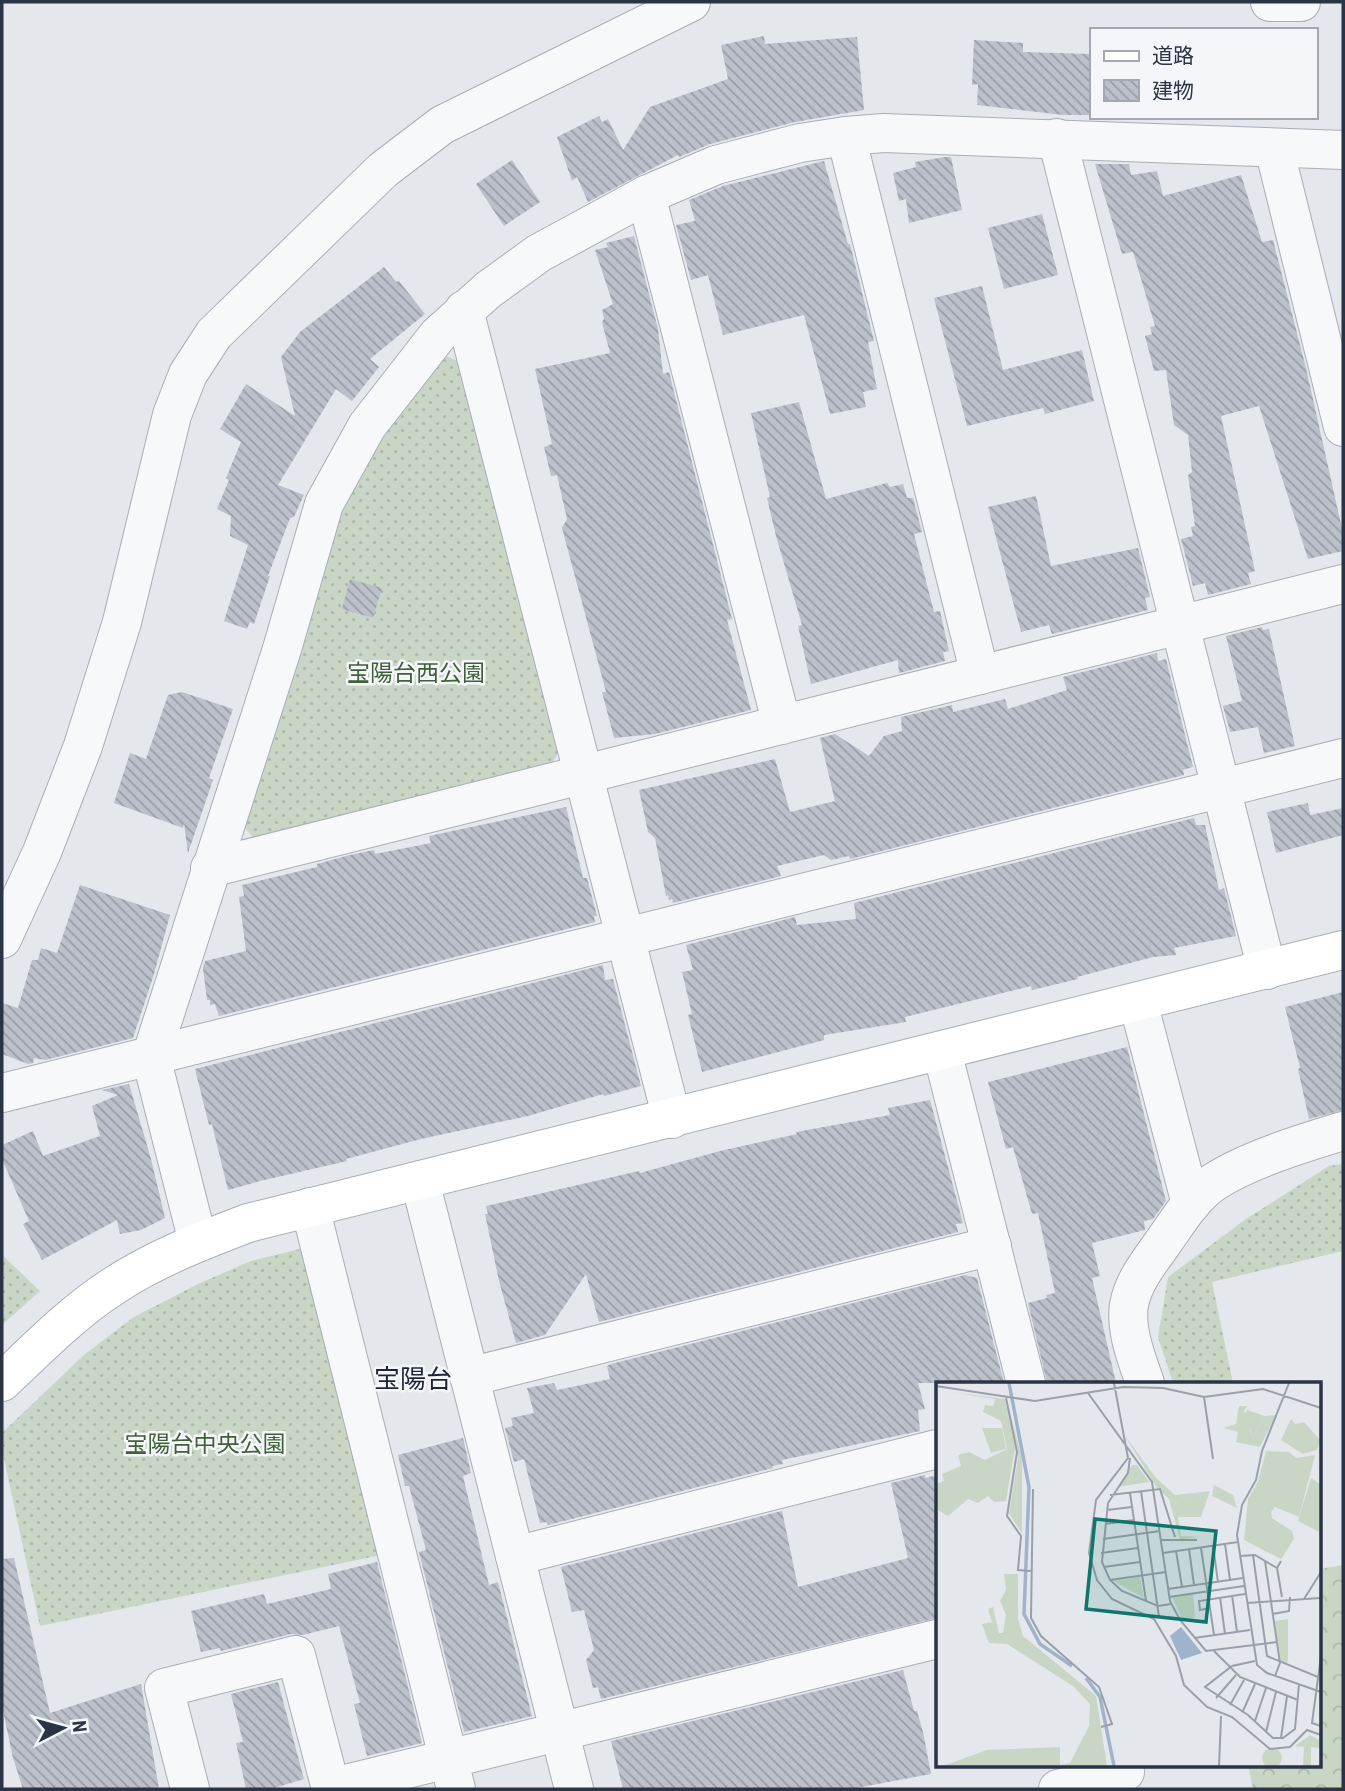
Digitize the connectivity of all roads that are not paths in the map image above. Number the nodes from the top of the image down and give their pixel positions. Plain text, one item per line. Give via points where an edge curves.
1 (691, 2) edge
2 (1270, 2) edge
3 (1301, 2) edge
4 (846, 135) junction
5 (1057, 138) junction
6 (1274, 148) junction
7 (1343, 150) edge
8 (646, 195) junction
9 (464, 310) junction
10 (1343, 427) edge
11 (1343, 584) edge
12 (1180, 624) junction
13 (980, 675) junction
14 (782, 725) junction
15 (1343, 758) edge
16 (584, 774) junction
17 (1222, 789) junction
18 (210, 867) junction
19 (626, 938) junction
20 (2, 939) edge
21 (1343, 950) edge
22 (1267, 970) junction
23 (1138, 1002) junction
24 (942, 1051) junction
25 (151, 1057) junction
26 (2, 1093) edge
27 (672, 1119) junction
28 (1343, 1131) edge
29 (420, 1181) junction
30 (1191, 1204) junction
31 (310, 1207) junction
32 (198, 1242) junction
33 (992, 1246) junction
34 (470, 1377) junction
35 (2, 1382) edge
36 (1026, 1382) edge
37 (1145, 1382) edge
38 (936, 1449) edge
39 (515, 1556) junction
40 (936, 1639) edge
41 (560, 1733) junction
42 (452, 1774) edge
43 (1125, 1775) edge
44 (190, 1789) edge
45 (331, 1789) edge
46 (341, 1789) edge
47 (574, 1789) edge
48 (1058, 1789) edge

1 - 20 street via 442,125 383,170 214,334 188,374 172,415 122,622 83,746
2 - 3 street
4 - 5 street via 884,132
4 - 8 street via 716,165
4 - 13 street
5 - 6 street
5 - 12 street
6 - 7 street
6 - 10 street
8 - 9 street via 513,269
8 - 14 street
9 - 16 street
9 - 18 street via 418,358 367,426 324,504
11 - 12 street
12 - 13 street
12 - 17 street
13 - 14 street
14 - 16 street
15 - 17 street
16 - 18 street
16 - 19 street
17 - 19 street
17 - 22 street
18 - 25 street
19 - 25 street
19 - 27 street
21 - 22 street
22 - 23 street
23 - 24 street
23 - 30 street
24 - 27 street
24 - 33 street
25 - 26 street
25 - 32 street
27 - 29 street
28 - 30 street via 1257,1161 1213,1183
29 - 31 street
29 - 34 street
30 - 37 street via 1140,1274 1129,1305
31 - 32 street
31 - 42 street
32 - 35 street via 110,1288
33 - 34 street
33 - 36 street
34 - 39 street
38 - 39 street
39 - 41 street
40 - 41 street
41 - 42 street
41 - 47 street
42 - 46 street via 350,1783
43 - 48 street
44 - 45 street via 164,1688 296,1655

